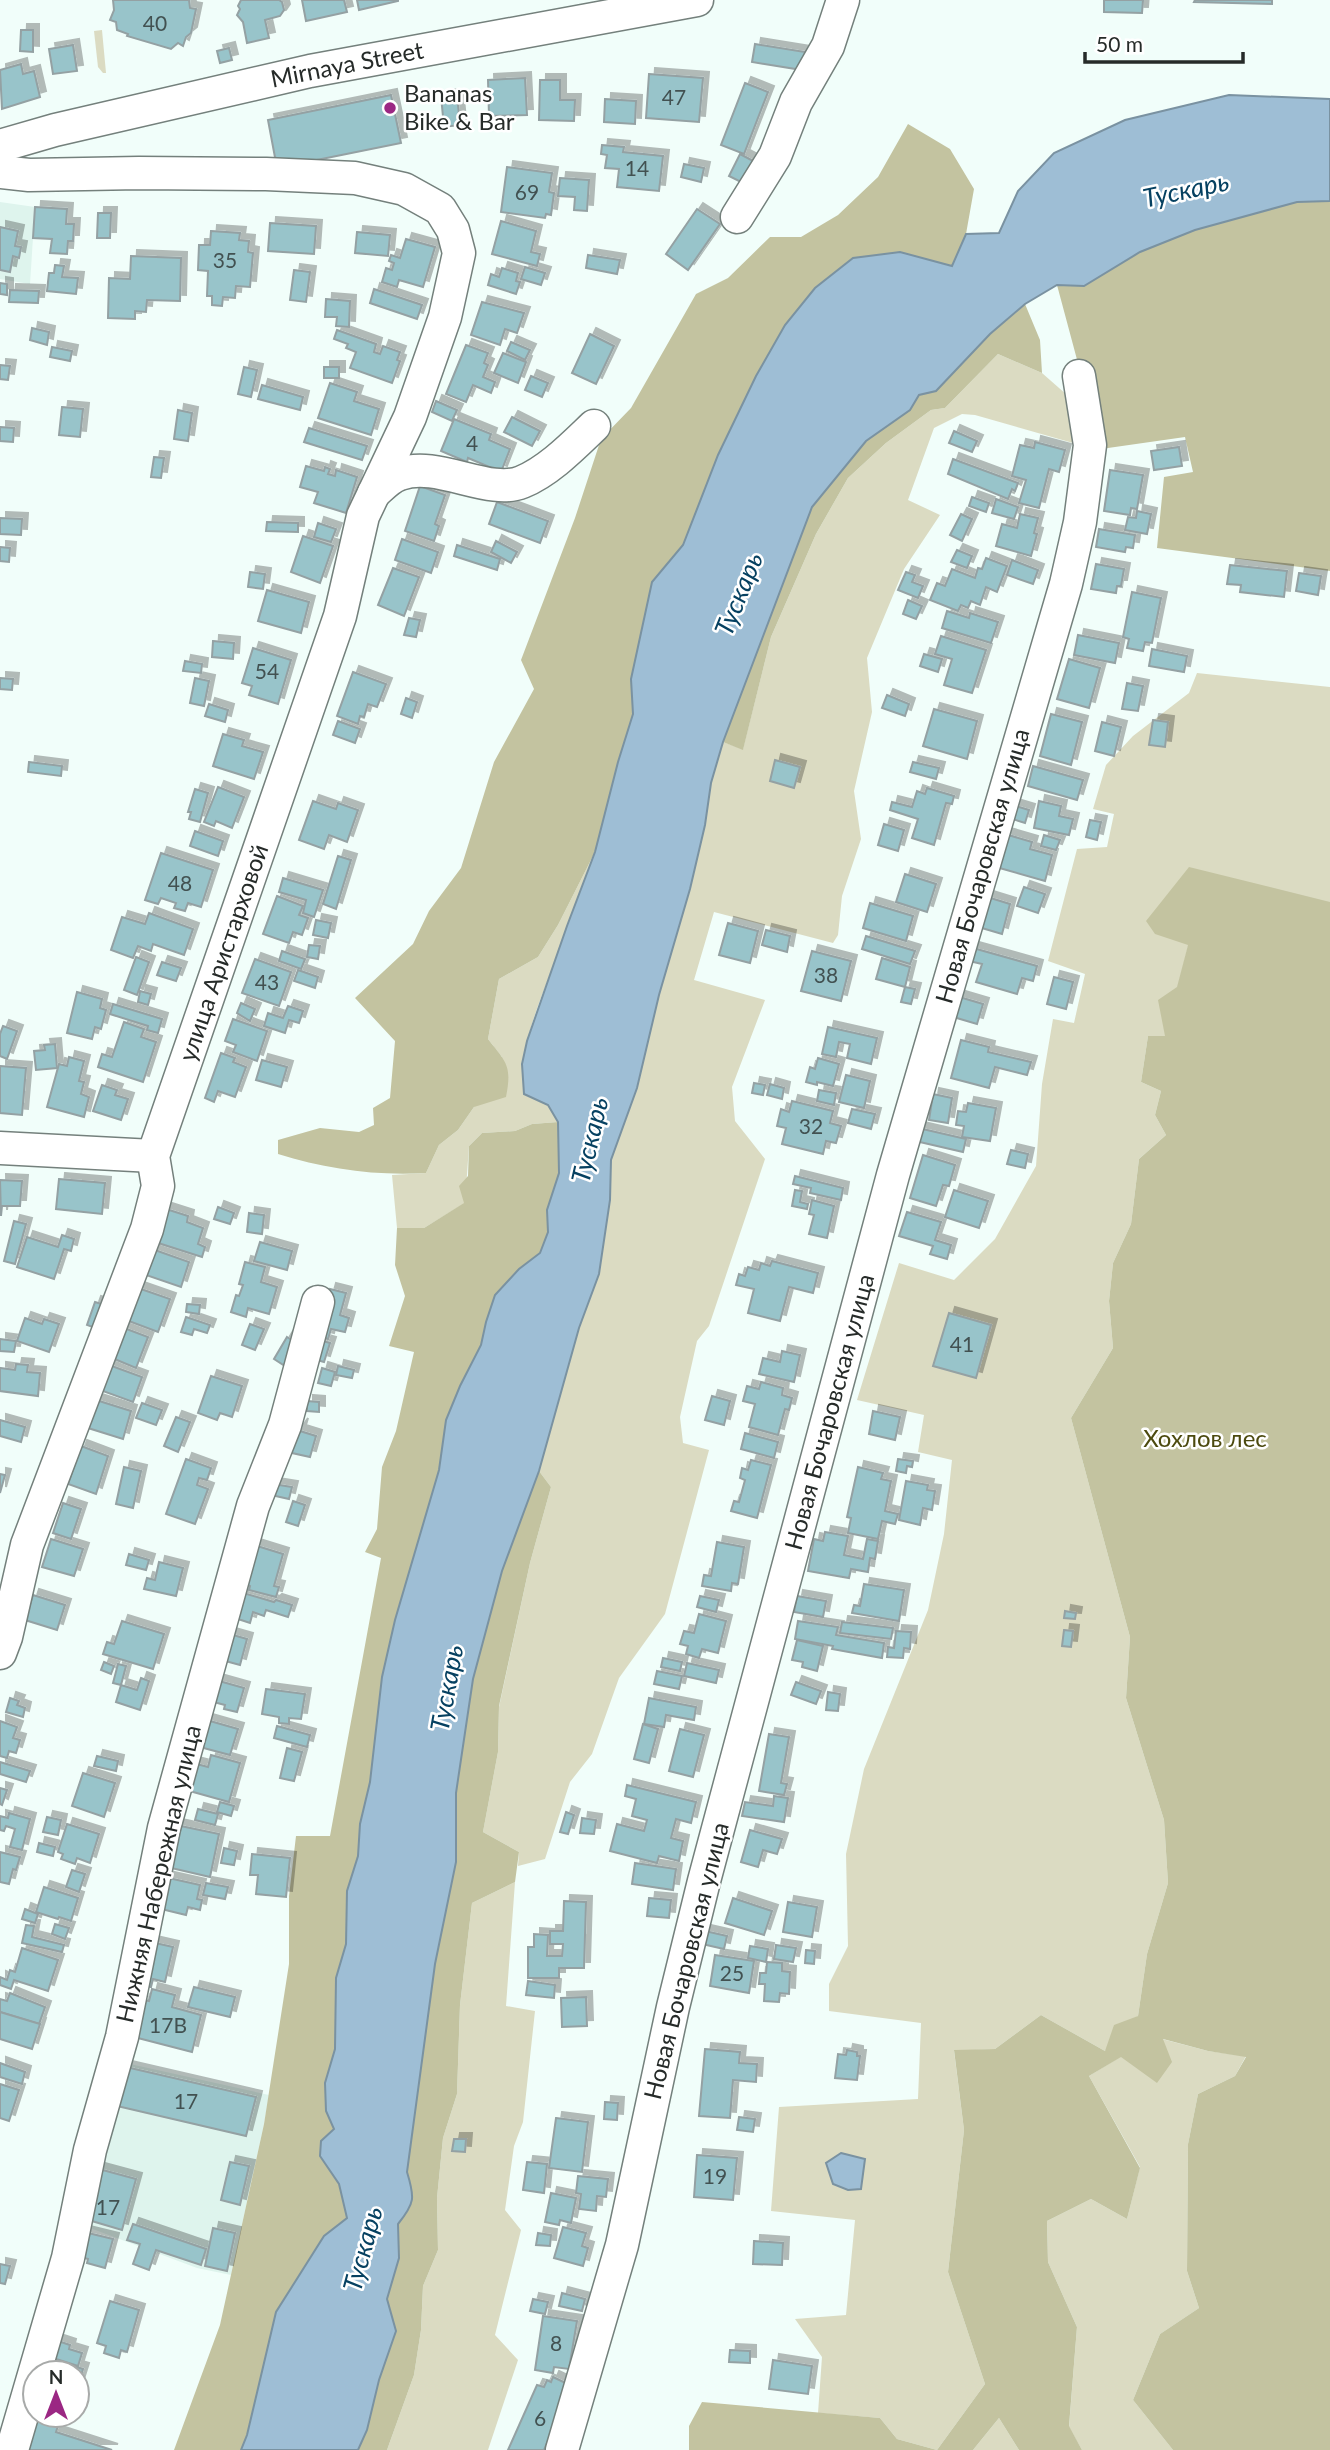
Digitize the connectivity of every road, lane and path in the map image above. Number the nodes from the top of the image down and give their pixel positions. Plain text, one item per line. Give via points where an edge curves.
1 (697, 0) edge
2 (843, 0) edge
3 (0, 146) edge
4 (0, 172) edge
5 (737, 217) dead end
6 (1079, 376) dead end
7 (594, 426) dead end
8 (374, 493) junction
9 (0, 1148) edge
10 (153, 1156) junction
11 (318, 1302) dead end
12 (0, 1653) edge
13 (12, 2450) edge
14 (562, 2450) edge

1 - 3 street, Mirnaya Street via 310,71
2 - 5 street via 828,46 796,102 775,156
4 - 8 street, улица Аристарховой via 355,178 404,189 440,209 453,230 459,253 445,317 410,417
6 - 14 street, Новая Бочаровская улица via 1090,445 1066,584 889,1189 704,1881 622,2245
7 - 8 street via 559,458 521,483 503,485 416,470 398,474
8 - 10 street, улица Аристарховой via 363,516 340,615
9 - 10 street
10 - 12 street, улица Аристарховой via 158,1186 147,1229 27,1545
11 - 13 street, Нижняя Набережная улица via 285,1425 250,1519 164,1828 122,2037 90,2150 68,2258

